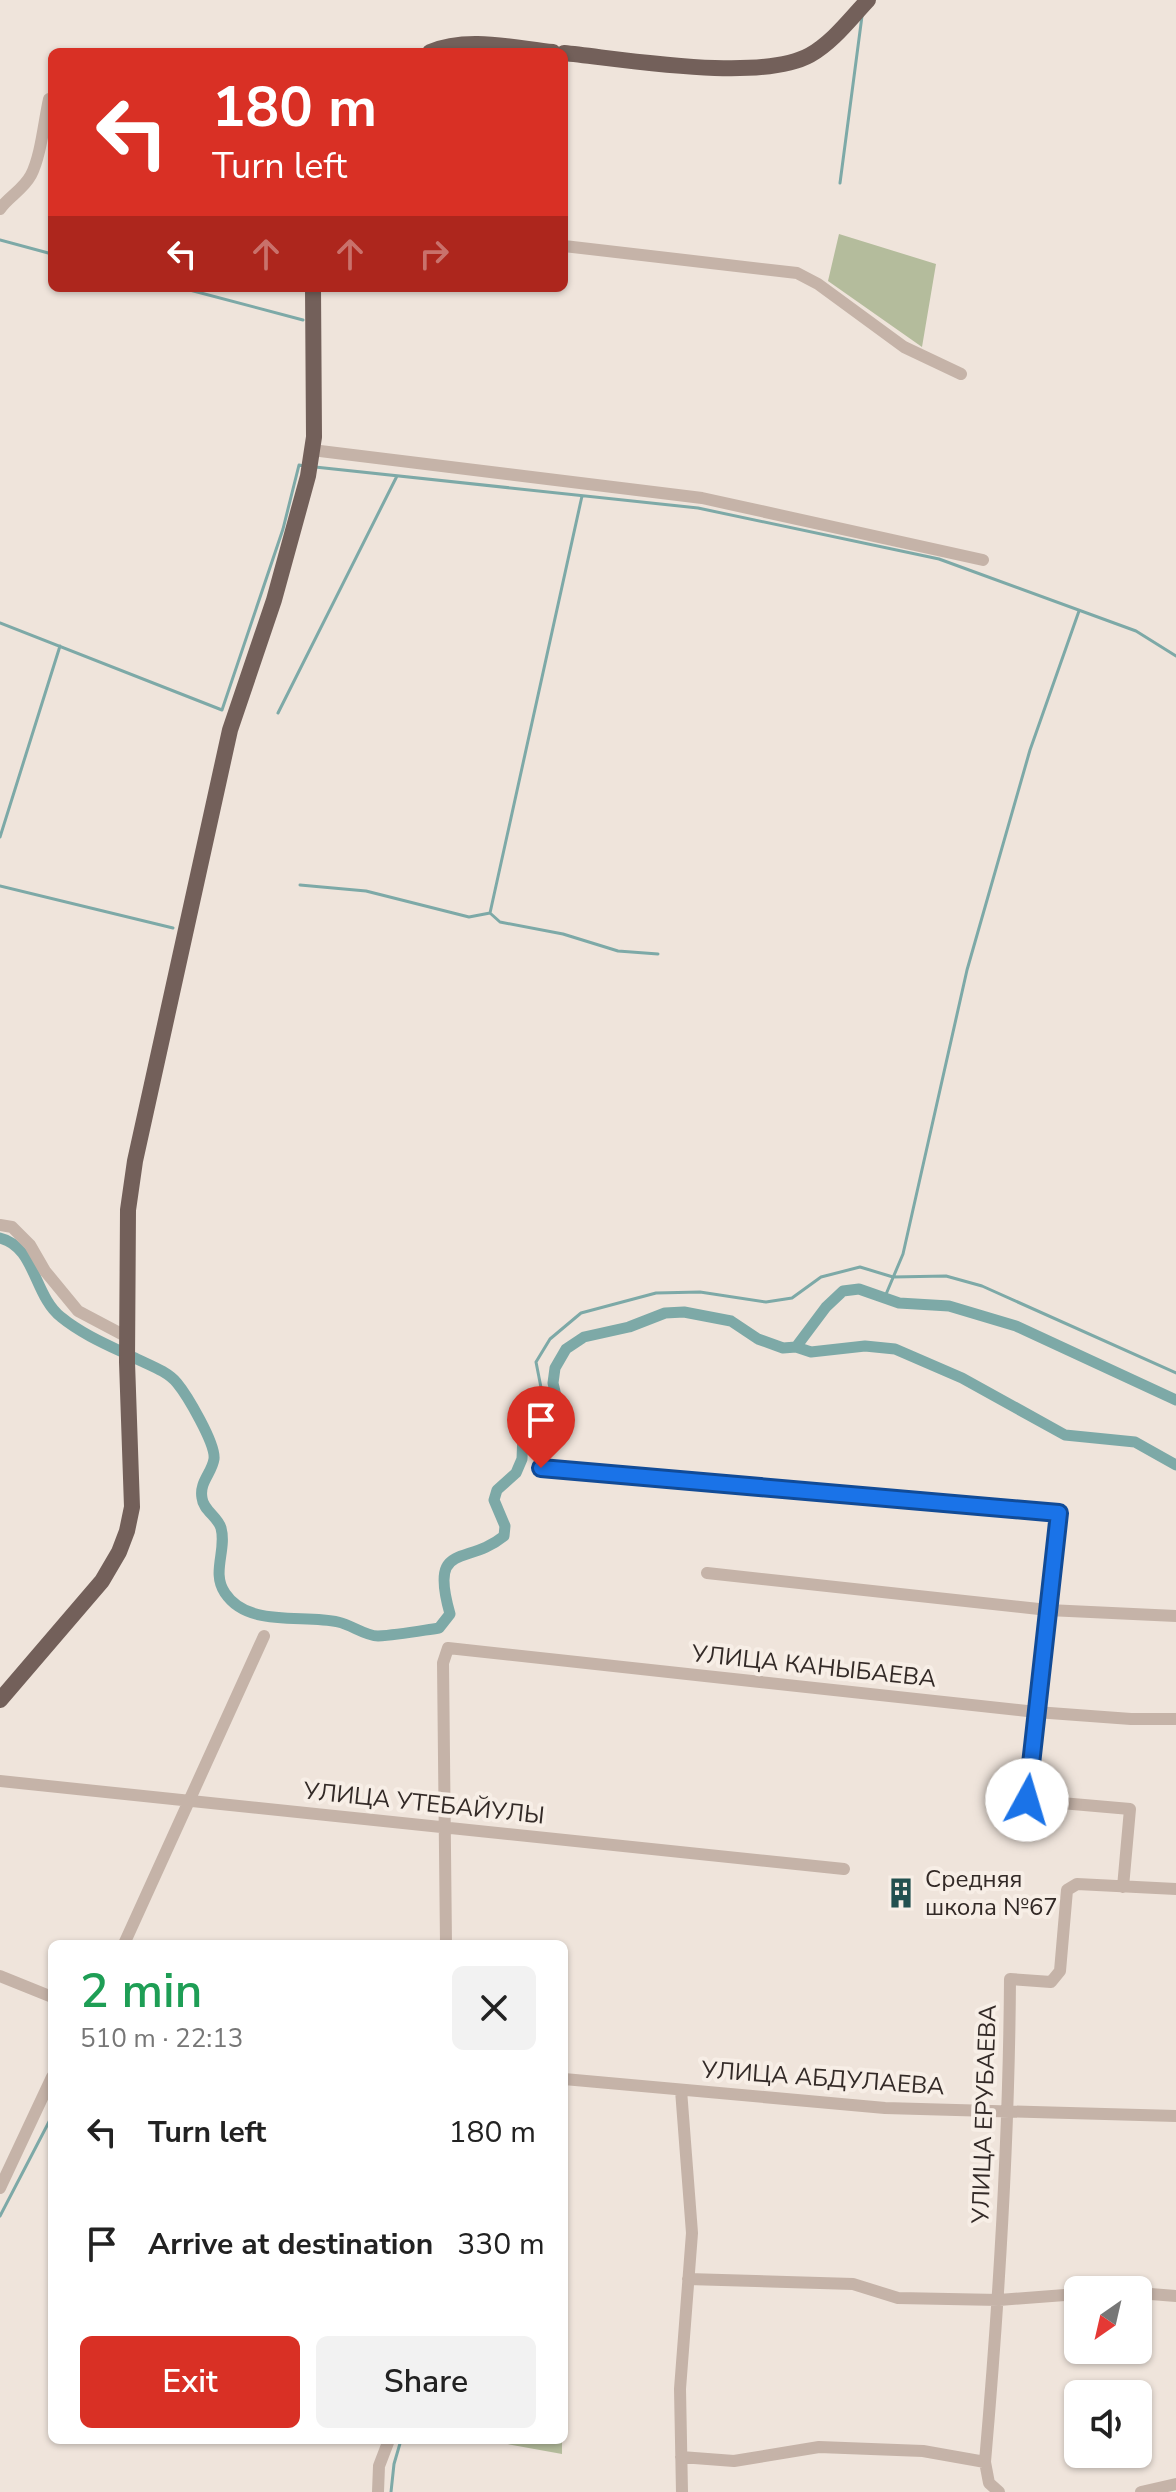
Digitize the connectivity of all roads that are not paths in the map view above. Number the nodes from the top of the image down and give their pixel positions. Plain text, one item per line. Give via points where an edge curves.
1 (868, 0) edge
2 (439, 48) edge
3 (513, 48) edge
4 (568, 53) edge
5 (48, 103) edge
6 (0, 209) edge
7 (568, 246) edge
8 (313, 292) edge
9 (961, 374) dead end
10 (310, 463) junction
11 (983, 560) dead end
12 (0, 1225) edge
13 (128, 1349) junction
14 (541, 1468) dead end
15 (707, 1573) dead end
16 (1048, 1610) junction
17 (1176, 1616) edge
18 (264, 1636) dead end
19 (0, 1700) edge
20 (1036, 1712) junction
21 (1176, 1719) edge
22 (0, 1781) edge
23 (189, 1802) junction
24 (445, 1826) junction
25 (844, 1869) dead end
26 (1123, 1887) junction
27 (1176, 1889) edge
28 (126, 1940) edge
29 (446, 1940) edge
30 (0, 1976) edge
31 (48, 1995) edge
32 (568, 2079) edge
33 (48, 2086) edge
34 (681, 2090) junction
35 (1009, 2111) junction
36 (1176, 2116) edge
37 (0, 2188) edge
38 (688, 2279) junction
39 (1152, 2294) edge
40 (1064, 2295) edge
41 (1176, 2296) edge
42 (999, 2300) junction
43 (387, 2444) edge
44 (681, 2457) junction
45 (985, 2462) junction
46 (1176, 2484) edge
47 (378, 2492) edge
48 (682, 2492) edge
49 (999, 2492) edge
50 (1141, 2492) edge

1 - 4 main road via 830,41 790,65 715,68
2 - 3 main road
5 - 6 street via 32,173
7 - 9 street via 797,273 904,347
8 - 10 main road
10 - 11 street via 702,498
10 - 13 main road via 278,586 230,730 135,1161 128,1210
12 - 13 street via 12,1227 30,1245 78,1311
13 - 19 main road via 132,1507 123,1542 102,1581
14 - 16 street via 1059,1513
15 - 16 street
16 - 17 street
16 - 20 street
18 - 23 street
20 - 21 street, УЛИЦА КАНЫБАЕВА
20 - 24 street, УЛИЦА КАНЫБАЕВА via 448,1648 443,1663
20 - 26 street via 1027,1800 1130,1809
22 - 23 street, УЛИЦА УТЕБАЙУЛЫ
23 - 24 street, УЛИЦА УТЕБАЙУЛЫ
23 - 28 street
24 - 25 street, УЛИЦА УТЕБАЙУЛЫ
24 - 29 street
26 - 27 street, УЛИЦА ЕРУБАЕВА
26 - 35 street, УЛИЦА ЕРУБАЕВА via 1077,1884 1067,1890 1060,1971 1051,1982 1010,1979
30 - 31 street
32 - 34 street, УЛИЦА АБДУЛАЕВА
33 - 37 street
34 - 35 street, УЛИЦА АБДУЛАЕВА via 885,2108
34 - 38 street via 692,2233
35 - 36 street, УЛИЦА АБДУЛАЕВА
35 - 42 street, УЛИЦА ЕРУБАЕВА
38 - 42 street via 853,2284 898,2298
38 - 44 street
39 - 41 street
40 - 42 street
42 - 45 street, УЛИЦА ЕРУБАЕВА
43 - 47 street via 379,2466
44 - 45 street via 734,2461 819,2447 923,2451
44 - 48 street
45 - 49 street, УЛИЦА ЕРУБАЕВА via 989,2483
46 - 50 street

